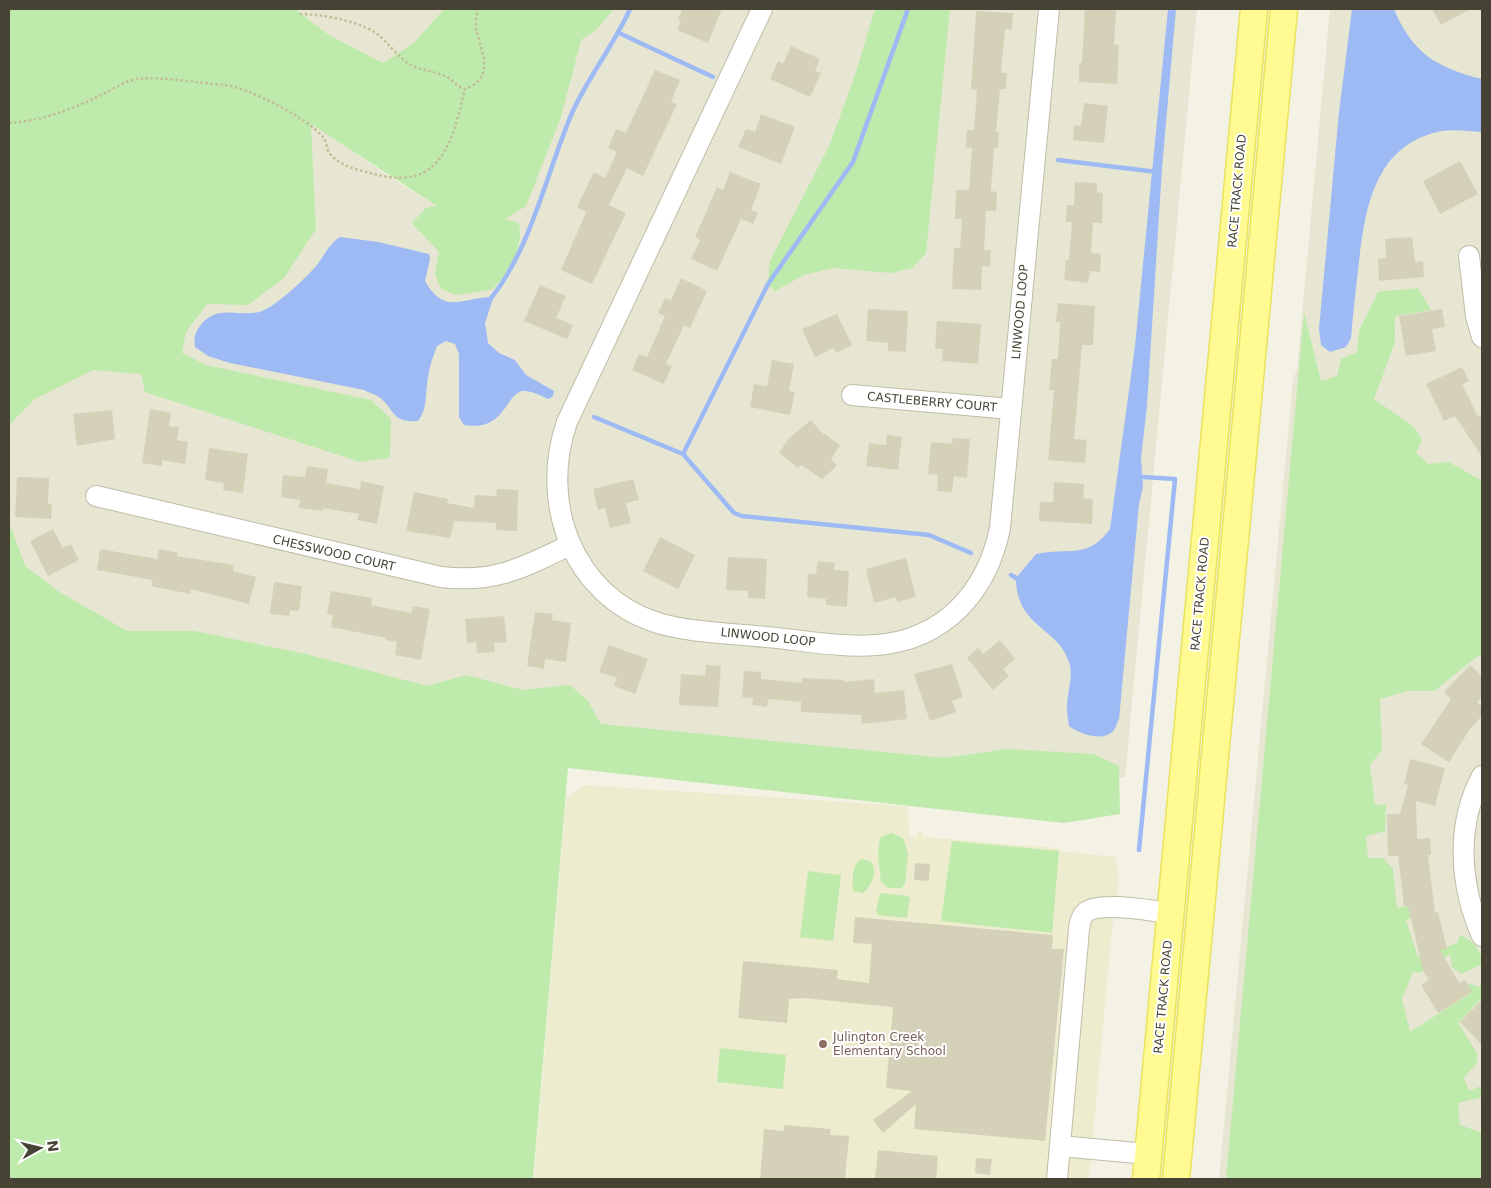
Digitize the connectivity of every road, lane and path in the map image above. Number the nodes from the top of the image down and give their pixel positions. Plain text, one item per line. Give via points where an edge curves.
1 (478, 9) edge
2 (762, 9) edge
3 (1048, 9) edge
4 (1254, 9) edge
5 (1284, 9) edge
6 (300, 14) dead end
7 (465, 90) junction
8 (9, 123) edge
9 (1469, 256) dead end
10 (1482, 337) edge
11 (852, 394) dead end
12 (1011, 409) junction
13 (96, 496) dead end
14 (570, 545) junction
15 (1482, 776) edge
16 (1170, 913) junction
17 (1482, 936) edge
18 (1197, 948) junction
19 (1060, 1146) junction
20 (1148, 1154) junction
21 (1177, 1168) edge
22 (1057, 1179) edge
23 (1146, 1179) edge

1 - 7 path via 476,27 484,52 484,66 477,82
2 - 14 street, LINWOOD LOOP via 567,422 556,482 562,523
3 - 12 street, LINWOOD LOOP
4 - 16 main road, RACE TRACK ROAD
5 - 18 main road
6 - 7 path via 359,25 376,33 409,64 450,78 457,87
7 - 8 path via 441,160 428,171 401,180 350,168 329,154 324,137 298,118 255,93 227,85 136,79 58,114
9 - 10 street via 1476,316
11 - 12 street, CASTLEBERRY COURT
12 - 14 street, LINWOOD LOOP via 1000,528 988,568 964,604 949,618 914,637 894,643 855,645 678,628 656,622 621,604 603,590
13 - 14 street, CHESSWOOD COURT via 422,573 465,580 520,569
15 - 17 street via 1468,819 1463,853 1468,897
16 - 18 main road via 1185,928
16 - 19 street via 1104,907 1082,917
16 - 20 main road, RACE TRACK ROAD
18 - 21 main road
19 - 20 street
19 - 22 street
20 - 21 main road
20 - 23 main road, RACE TRACK ROAD

